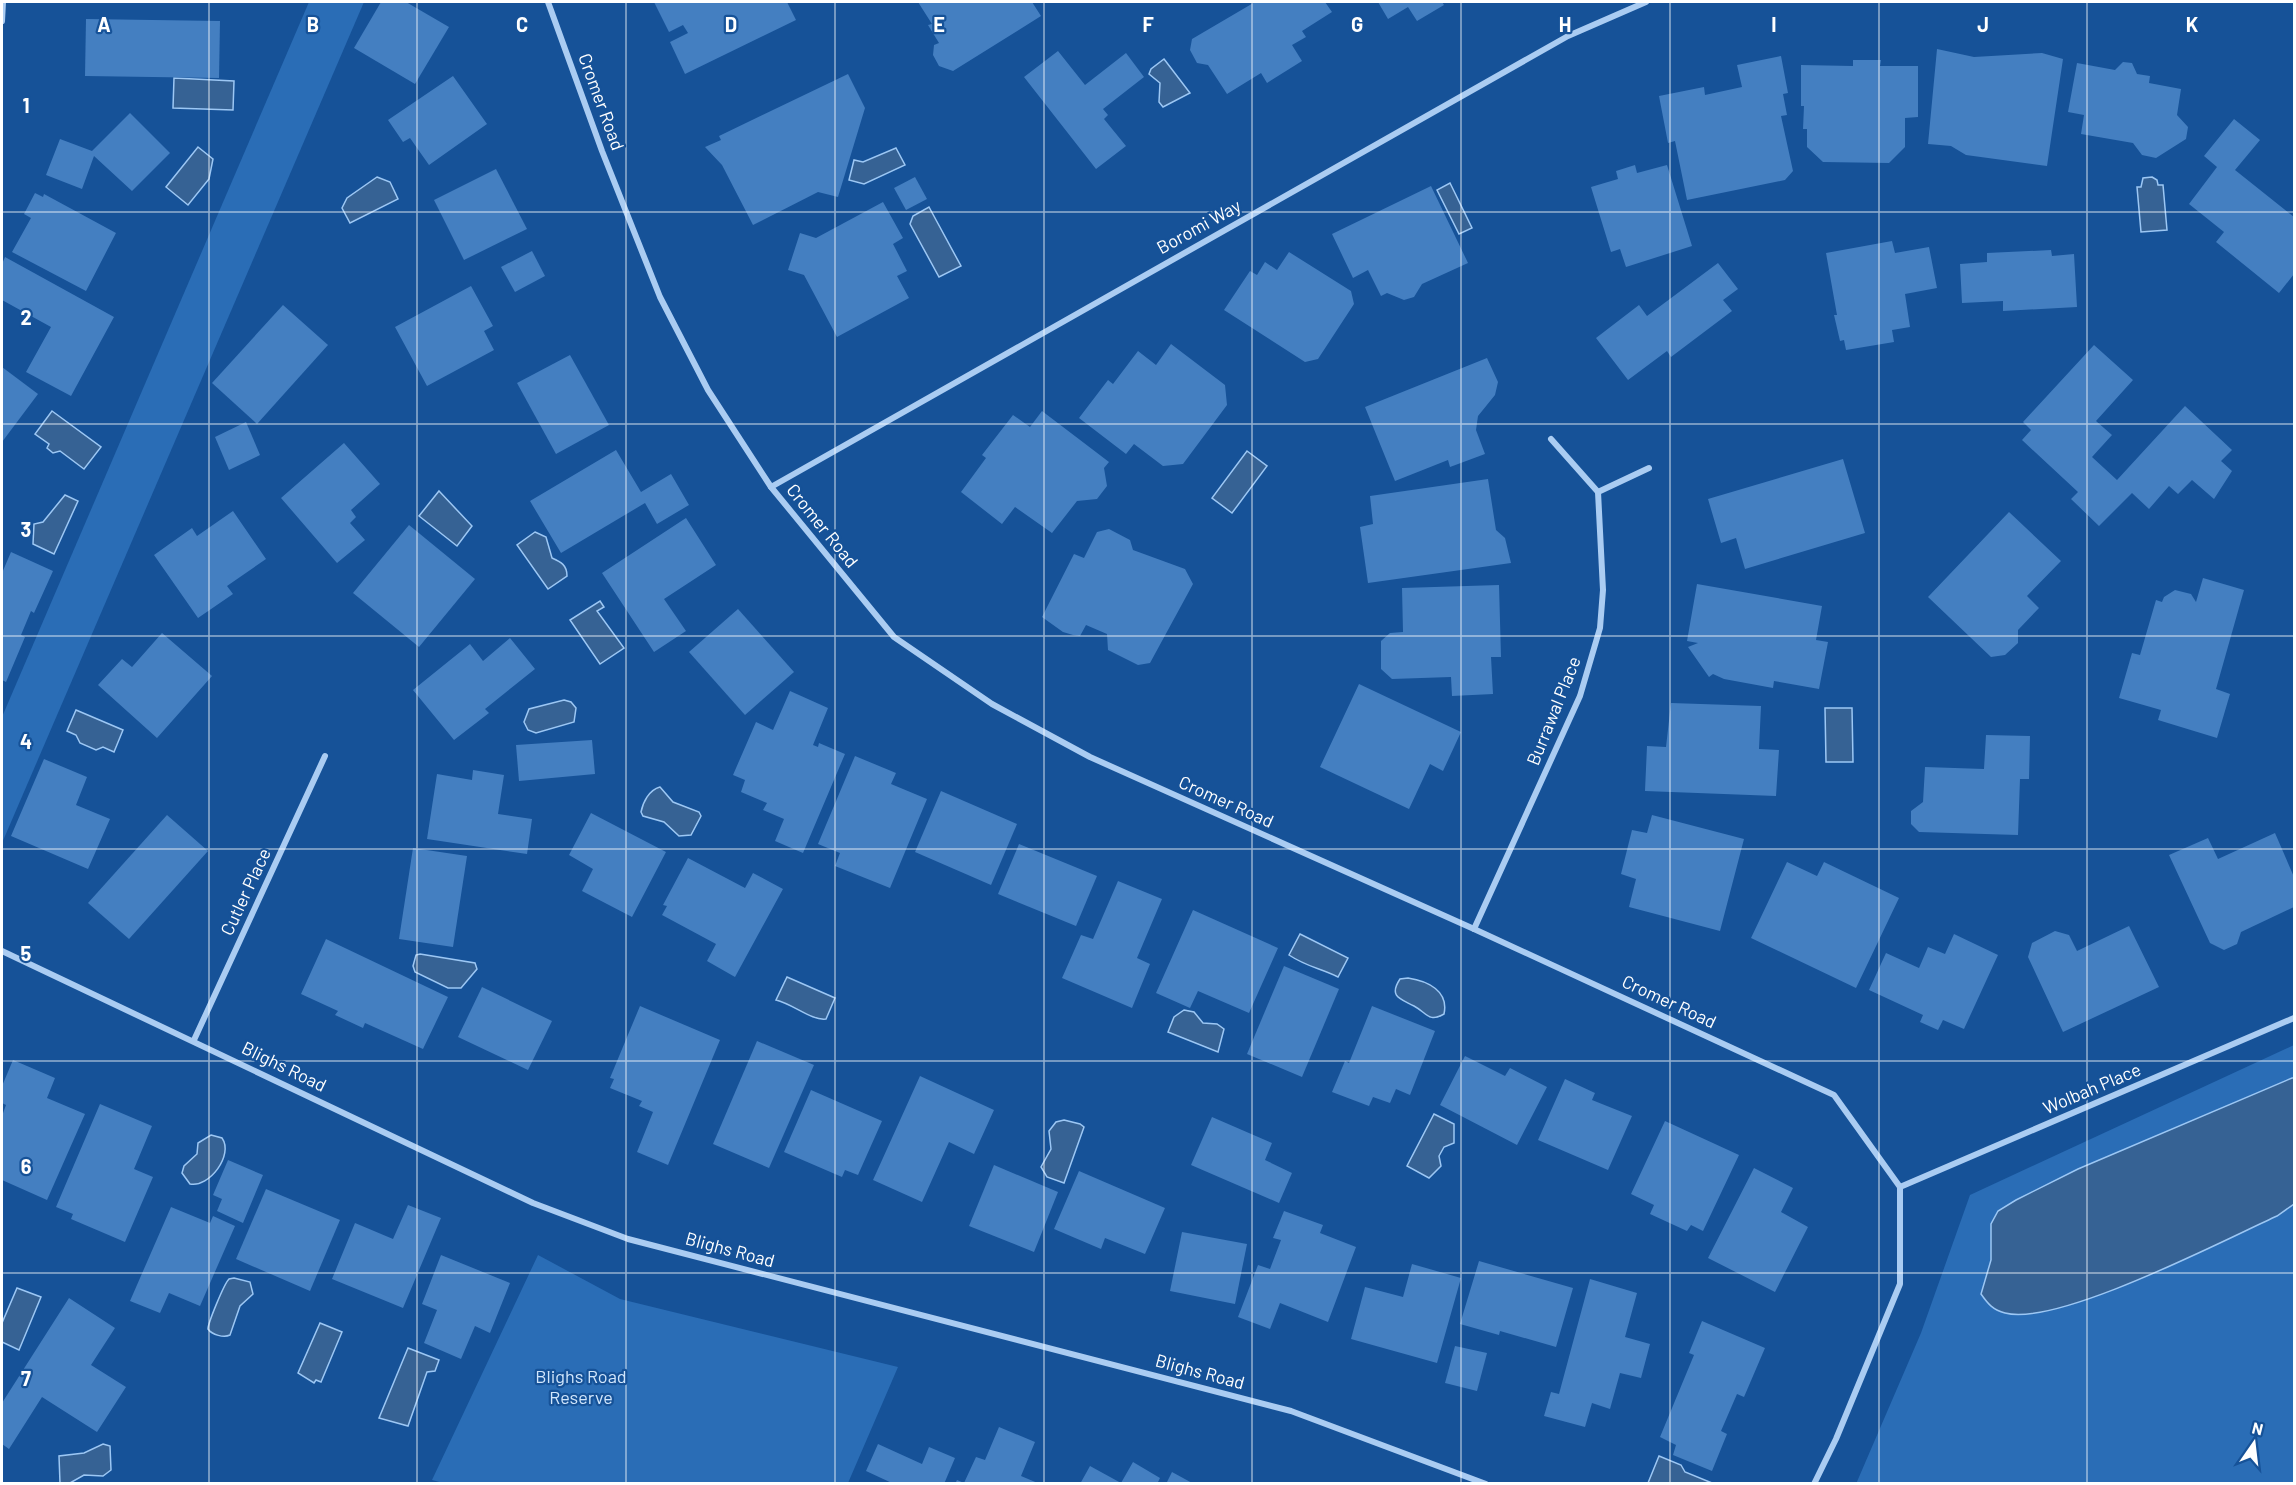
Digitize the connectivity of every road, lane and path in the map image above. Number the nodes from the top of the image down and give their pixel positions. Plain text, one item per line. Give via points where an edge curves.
1 (3, 2) edge
2 (548, 2) edge
3 (1646, 2) edge
4 (2, 21) edge
5 (1551, 439) dead end
6 (1649, 468) dead end
7 (771, 487) junction
8 (1598, 492) junction
9 (325, 756) dead end
10 (1474, 928) junction
11 (2, 951) edge
12 (2295, 1018) edge
13 (194, 1040) junction
14 (1900, 1187) junction
15 (1486, 1484) edge
16 (1814, 1484) edge

1 - 4 street
2 - 7 street, Cromer Road via 660,297 708,390
3 - 7 street, Boromi Way via 1568,36
5 - 8 street
6 - 8 street
7 - 10 street, Cromer Road via 894,637 992,704 1090,757
8 - 10 street, Burrawal Place via 1604,590 1591,664
9 - 13 street, Cutler Place
10 - 14 street, Cromer Road via 1834,1095
11 - 13 street, Blighs Road
12 - 14 street, Wolbah Place
13 - 15 street, Blighs Road via 533,1203 628,1239 1291,1411
14 - 16 street via 1900,1284

